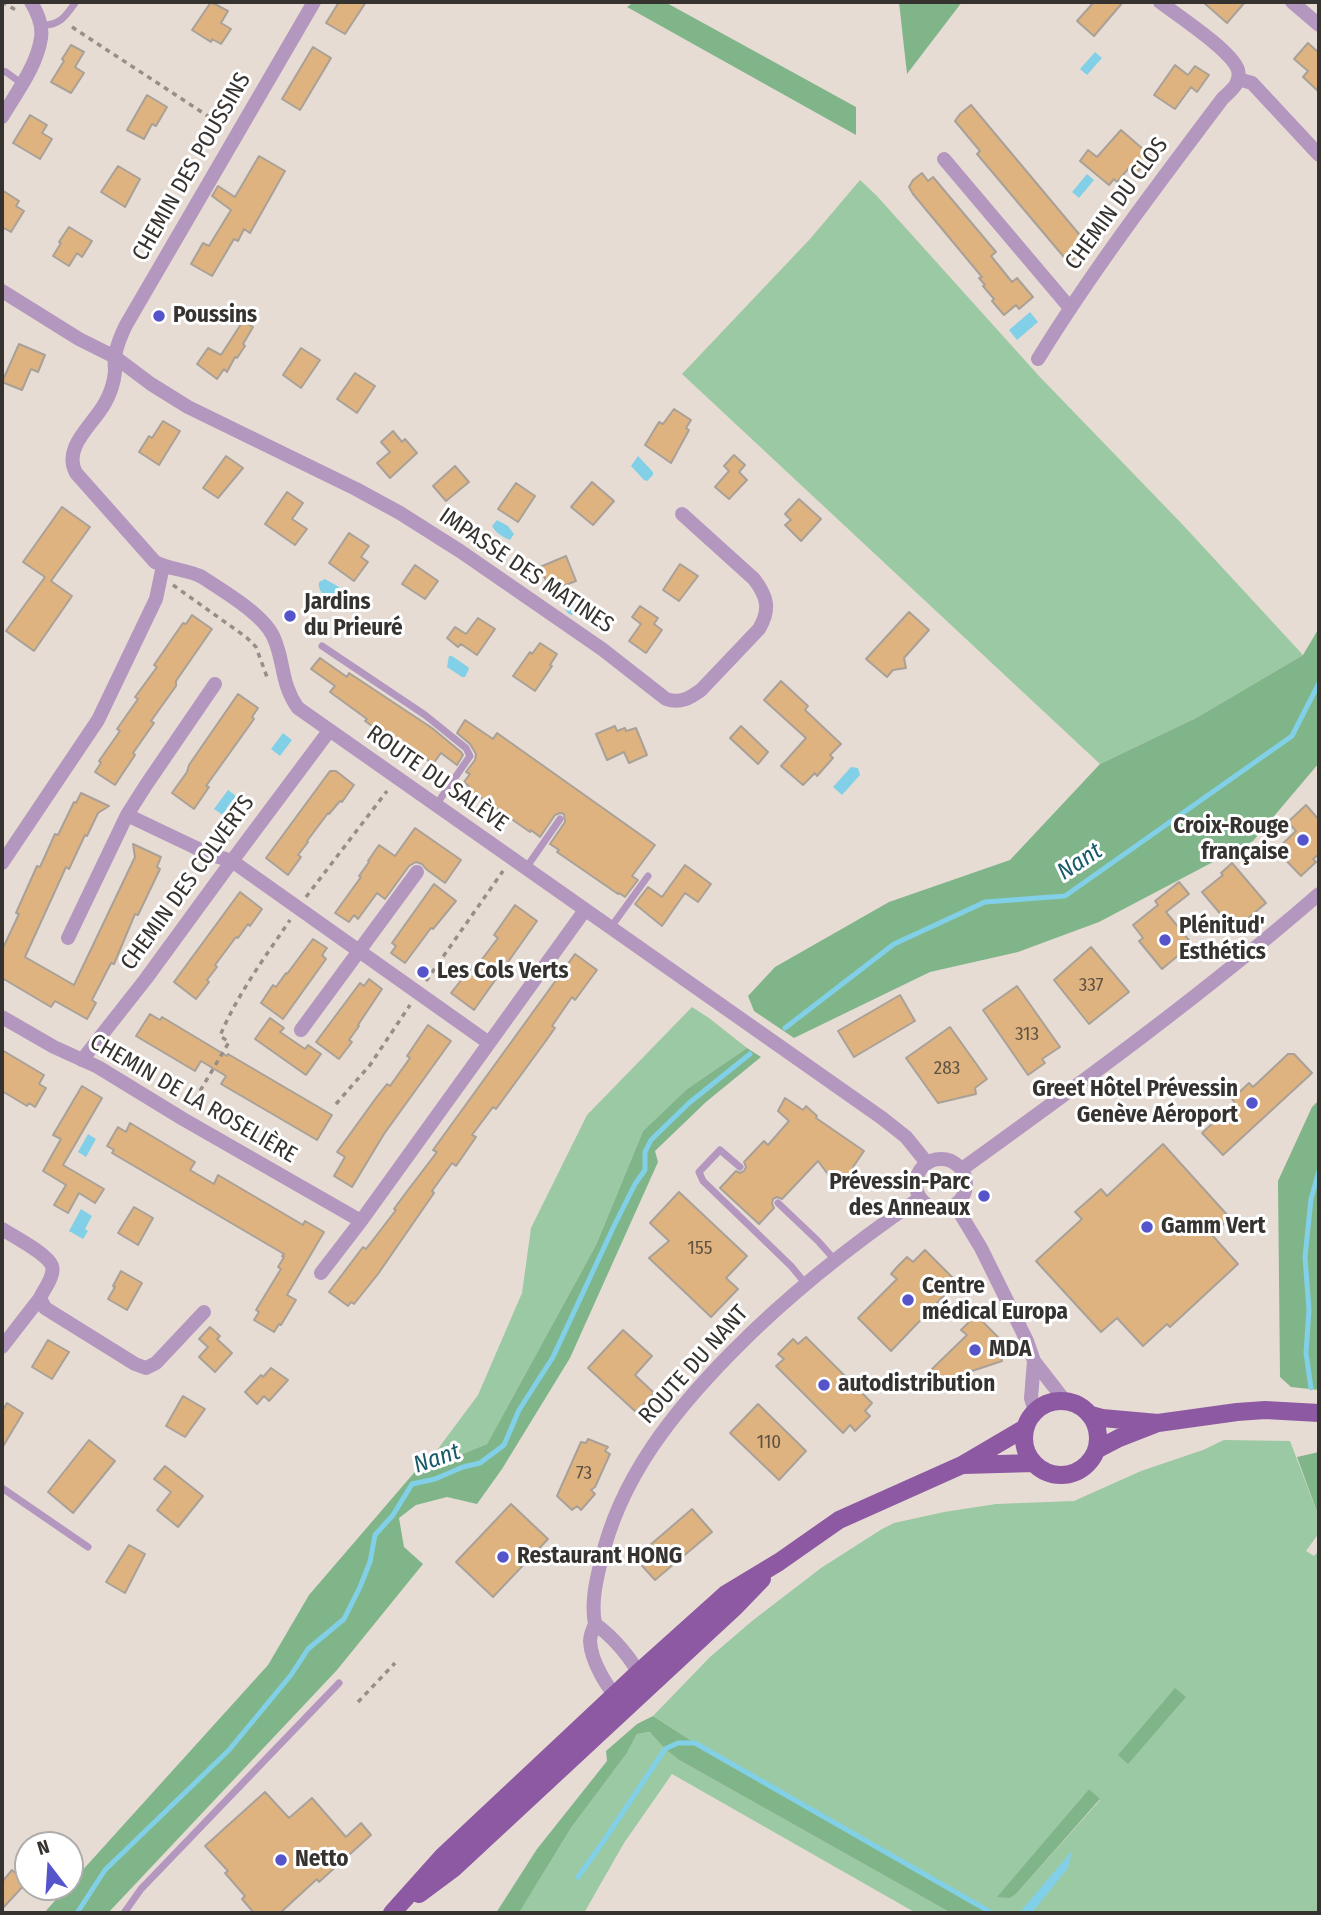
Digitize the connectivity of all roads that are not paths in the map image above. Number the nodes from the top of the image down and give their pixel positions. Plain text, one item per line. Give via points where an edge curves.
1 (31, 2) edge
2 (314, 2) edge
3 (1160, 2) edge
4 (1292, 2) edge
5 (75, 3) edge
6 (40, 25) junction
7 (1319, 25) edge
8 (2, 71) edge
9 (1238, 79) junction
10 (21, 83) junction
11 (2, 117) edge
12 (1319, 155) edge
13 (944, 159) dead end
14 (2, 291) edge
15 (1070, 307) junction
16 (115, 357) junction
17 (1038, 359) dead end
18 (682, 514) dead end
19 (163, 566) junction
20 (322, 646) dead end
21 (215, 684) dead end
22 (329, 731) junction
23 (436, 806) junction
24 (127, 815) junction
25 (560, 819) dead end
26 (232, 861) junction
27 (2, 863) edge
28 (526, 869) junction
29 (417, 872) dead end
30 (648, 876) dead end
31 (1319, 894) edge
32 (585, 910) junction
33 (611, 928) junction
34 (68, 938) dead end
35 (359, 950) junction
36 (2, 1017) edge
37 (302, 1030) dead end
38 (489, 1043) junction
39 (82, 1060) junction
40 (927, 1163) junction
41 (740, 1167) dead end
42 (962, 1169) junction
43 (920, 1198) junction
44 (778, 1203) dead end
45 (955, 1205) junction
46 (361, 1221) junction
47 (2, 1228) edge
48 (834, 1259) junction
49 (321, 1273) dead end
50 (805, 1283) junction
51 (40, 1298) junction
52 (204, 1312) dead end
53 (2, 1347) edge
54 (1034, 1361) junction
55 (1065, 1401) junction
56 (1035, 1412) junction
57 (1319, 1413) edge
58 (1091, 1415) junction
59 (1158, 1423) junction
60 (1025, 1428) junction
61 (1096, 1450) junction
62 (1034, 1463) junction
63 (962, 1465) junction
64 (2, 1488) edge
65 (88, 1547) dead end
66 (779, 1562) junction
67 (594, 1624) junction
68 (638, 1673) junction
69 (339, 1683) dead end
70 (645, 1692) junction
71 (621, 1702) junction
72 (124, 1913) edge
73 (393, 1913) edge

1 - 6 street
2 - 16 street, CHEMIN DES POUSSINS via 126,325
3 - 9 street via 1223,50 1233,61
4 - 7 street
5 - 6 lane via 63,20
6 - 10 street via 34,61
8 - 10 lane
9 - 12 street via 1252,83
9 - 15 street, CHEMIN DU CLOS
10 - 11 street
13 - 15 street
14 - 16 street
15 - 17 street, CHEMIN DU CLOS
16 - 18 street, IMPASSE DES MATINES via 188,407 400,513 673,701 693,696 766,618 763,591 754,579
16 - 19 street, ROUTE DU SALÈVE via 111,388 76,444 72,466 144,551
19 - 22 street, ROUTE DU SALÈVE via 192,571 267,624 290,696 298,708
19 - 27 street via 156,599 98,720
20 - 23 lane via 466,748 470,756
21 - 24 street
22 - 23 street, ROUTE DU SALÈVE
22 - 26 street, CHEMIN DES COLVERTS
23 - 28 street, ROUTE DU SALÈVE
24 - 26 street
24 - 34 street
25 - 28 lane
26 - 35 street
26 - 39 street, CHEMIN DES COLVERTS
28 - 32 street, ROUTE DU SALÈVE
29 - 35 street
30 - 33 lane
31 - 42 street via 1170,1017
32 - 33 street, ROUTE DU SALÈVE
32 - 38 street
33 - 40 street, ROUTE DU SALÈVE via 882,1118 906,1137
35 - 37 street
35 - 38 street
36 - 39 street, CHEMIN DE LA ROSELIÈRE
38 - 46 street
39 - 46 street, CHEMIN DE LA ROSELIÈRE
40 - 42 street via 943,1158
40 - 43 street via 917,1176
41 - 50 lane via 720,1150 699,1172
42 - 45 street via 966,1188
43 - 45 street via 933,1208
43 - 48 street, ROUTE DU NANT
44 - 48 lane
45 - 54 street via 981,1248
46 - 49 street
47 - 51 street via 52,1266
48 - 50 street, ROUTE DU NANT
50 - 67 street, ROUTE DU NANT via 705,1380 646,1455 620,1501 604,1549
51 - 52 street via 45,1308 146,1368
51 - 53 street
54 - 55 street
54 - 56 street via 1031,1398
55 - 56 main road via 1051,1402
55 - 58 main road
56 - 60 main road
57 - 59 main road via 1265,1410
58 - 59 main road
58 - 61 main road via 1098,1432
59 - 61 main road
60 - 62 main road via 1025,1447
60 - 63 main road
61 - 62 main road via 1086,1465 1069,1474 1050,1473
62 - 63 main road
63 - 66 main road via 839,1520
64 - 65 lane
66 - 68 main road via 726,1594
66 - 70 main road
67 - 68 street via 614,1641
67 - 71 street, ROUTE DU NANT via 590,1638 593,1653
68 - 70 street
68 - 71 main road
69 - 72 lane via 141,1889
70 - 71 main road
71 - 73 main road via 454,1868

